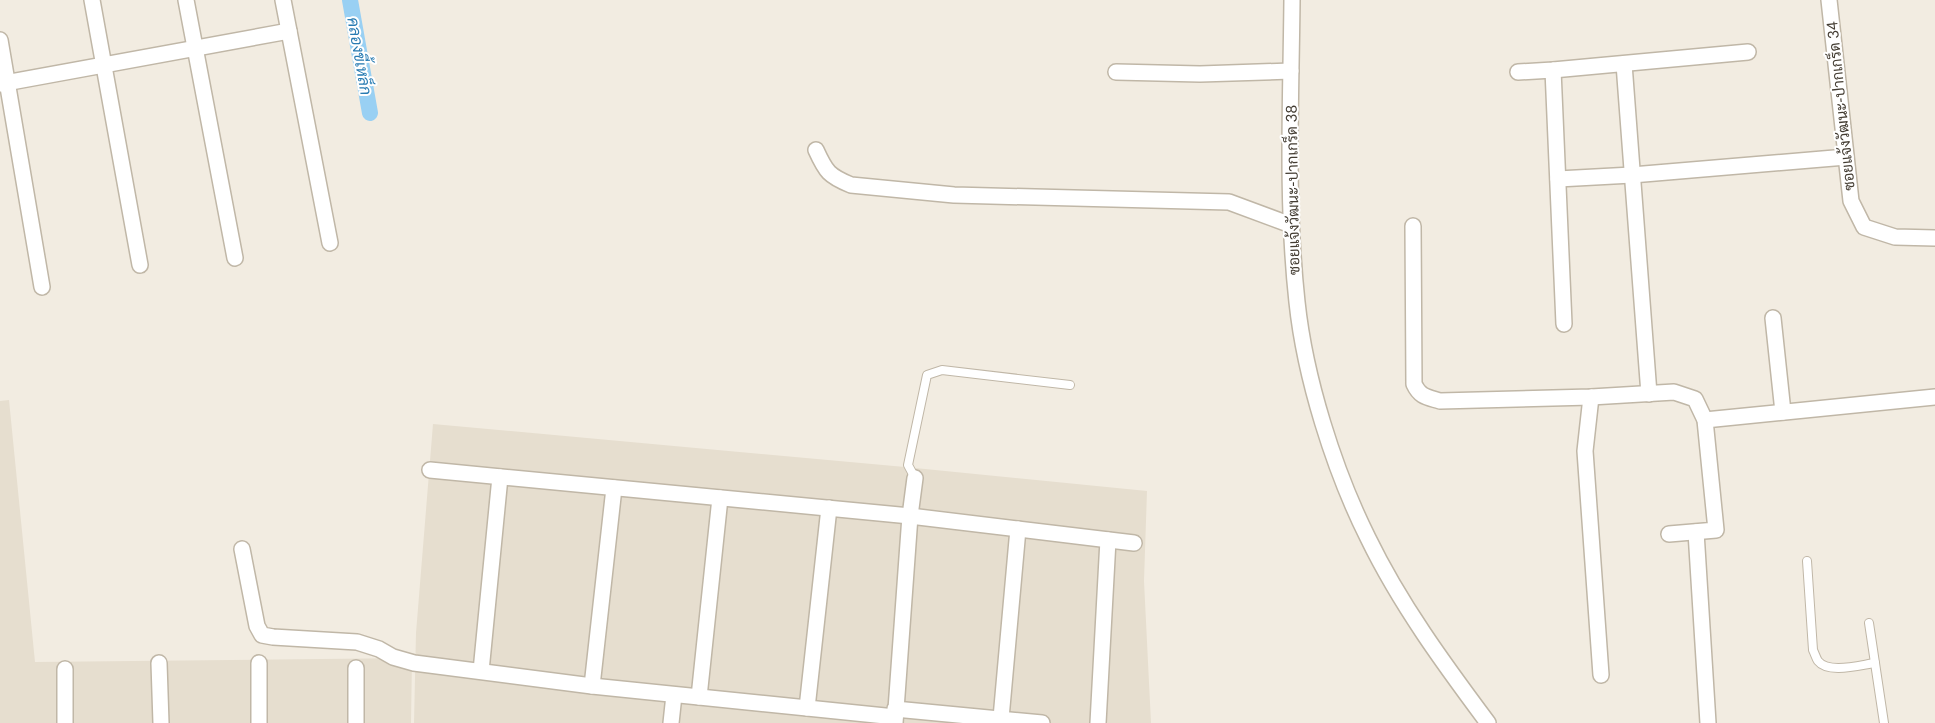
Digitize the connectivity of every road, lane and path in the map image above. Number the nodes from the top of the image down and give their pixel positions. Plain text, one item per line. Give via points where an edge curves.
1 (92, 0) edge
2 (186, 0) edge
3 (283, 0) edge
4 (1292, 0) edge
5 (1829, 0) edge
6 (289, 31) junction
7 (0, 40) edge
8 (195, 49) junction
9 (1748, 52) dead end
10 (1624, 64) junction
11 (104, 66) junction
12 (1553, 70) junction
13 (1291, 71) junction
14 (1116, 72) dead end
15 (1518, 72) dead end
16 (4, 84) edge
17 (816, 150) dead end
18 (1846, 157) junction
19 (1632, 175) junction
20 (1558, 179) junction
21 (1291, 225) junction
22 (1413, 226) dead end
23 (1935, 238) edge
24 (330, 244) dead end
25 (235, 258) dead end
26 (140, 264) dead end
27 (42, 286) dead end
28 (1773, 318) dead end
29 (1564, 324) dead end
30 (1070, 385) dead end
31 (1649, 394) junction
32 (1590, 397) junction
33 (1935, 397) edge
34 (1783, 412) junction
35 (1705, 420) junction
36 (430, 470) dead end
37 (500, 477) junction
38 (915, 478) joint
39 (614, 488) junction
40 (720, 498) junction
41 (829, 508) junction
42 (910, 516) junction
43 (1018, 529) junction
44 (1696, 532) junction
45 (1668, 534) dead end
46 (1108, 540) junction
47 (1134, 543) dead end
48 (242, 549) dead end
49 (1807, 561) dead end
50 (1869, 623) dead end
51 (159, 663) dead end
52 (259, 663) dead end
53 (1875, 663) junction
54 (356, 668) dead end
55 (64, 669) dead end
56 (481, 671) junction
57 (1601, 675) dead end
58 (592, 686) junction
59 (674, 695) junction
60 (700, 697) junction
61 (807, 708) junction
62 (895, 716) edge
63 (1001, 718) junction
64 (65, 723) edge
65 (160, 723) edge
66 (259, 723) edge
67 (356, 723) edge
68 (671, 723) edge
69 (1042, 723) edge
70 (1098, 723) edge
71 (1488, 723) edge
72 (1708, 723) edge
73 (1884, 723) edge

1 - 11 street
2 - 8 street
3 - 6 street
4 - 13 street, ซอยแจ้งวัฒนะ-ปากเกร็ด 38
5 - 18 street, ซอยแจ้งวัฒนะ-ปากเกร็ด 34
6 - 8 street
6 - 24 street
7 - 16 street
8 - 11 street
8 - 25 street
9 - 10 street
10 - 12 street
10 - 19 street
11 - 16 street
11 - 26 street
12 - 15 street
12 - 20 street
13 - 14 street
13 - 21 street, ซอยแจ้งวัฒนะ-ปากเกร็ด 38
16 - 27 street
17 - 21 street via 825,170 851,185 954,195 1229,202
18 - 19 street
18 - 23 street, ซอยแจ้งวัฒนะ-ปากเกร็ด 34 via 1851,202 1864,227 1895,237
19 - 20 street
19 - 31 street
20 - 29 street
21 - 71 street, ซอยแจ้งวัฒนะ-ปากเกร็ด 38 via 1297,304 1311,383 1338,470 1368,538 1407,608
22 - 32 street via 1414,384 1418,393 1440,401
28 - 34 street
30 - 38 lane via 942,370 927,375 908,465
31 - 32 street
31 - 35 street via 1674,392 1695,399
32 - 57 street via 1585,451
33 - 34 street
34 - 35 street
35 - 44 street via 1716,530
36 - 37 street
37 - 39 street
37 - 56 street
38 - 42 street
39 - 40 street
39 - 58 street
40 - 41 street
40 - 60 street
41 - 42 street
41 - 61 street
42 - 43 street
42 - 62 street
43 - 46 street
43 - 63 street
44 - 45 street
44 - 72 street
46 - 47 street
46 - 70 street
48 - 56 street via 257,626 262,635 357,642 414,663
49 - 53 lane via 1813,650 1818,662 1834,668
50 - 53 lane
51 - 65 street
52 - 66 street
53 - 73 lane
54 - 67 street
55 - 64 street
56 - 58 street
58 - 59 street
59 - 60 street
59 - 68 street
60 - 61 street
61 - 62 street
62 - 63 street
63 - 69 street

